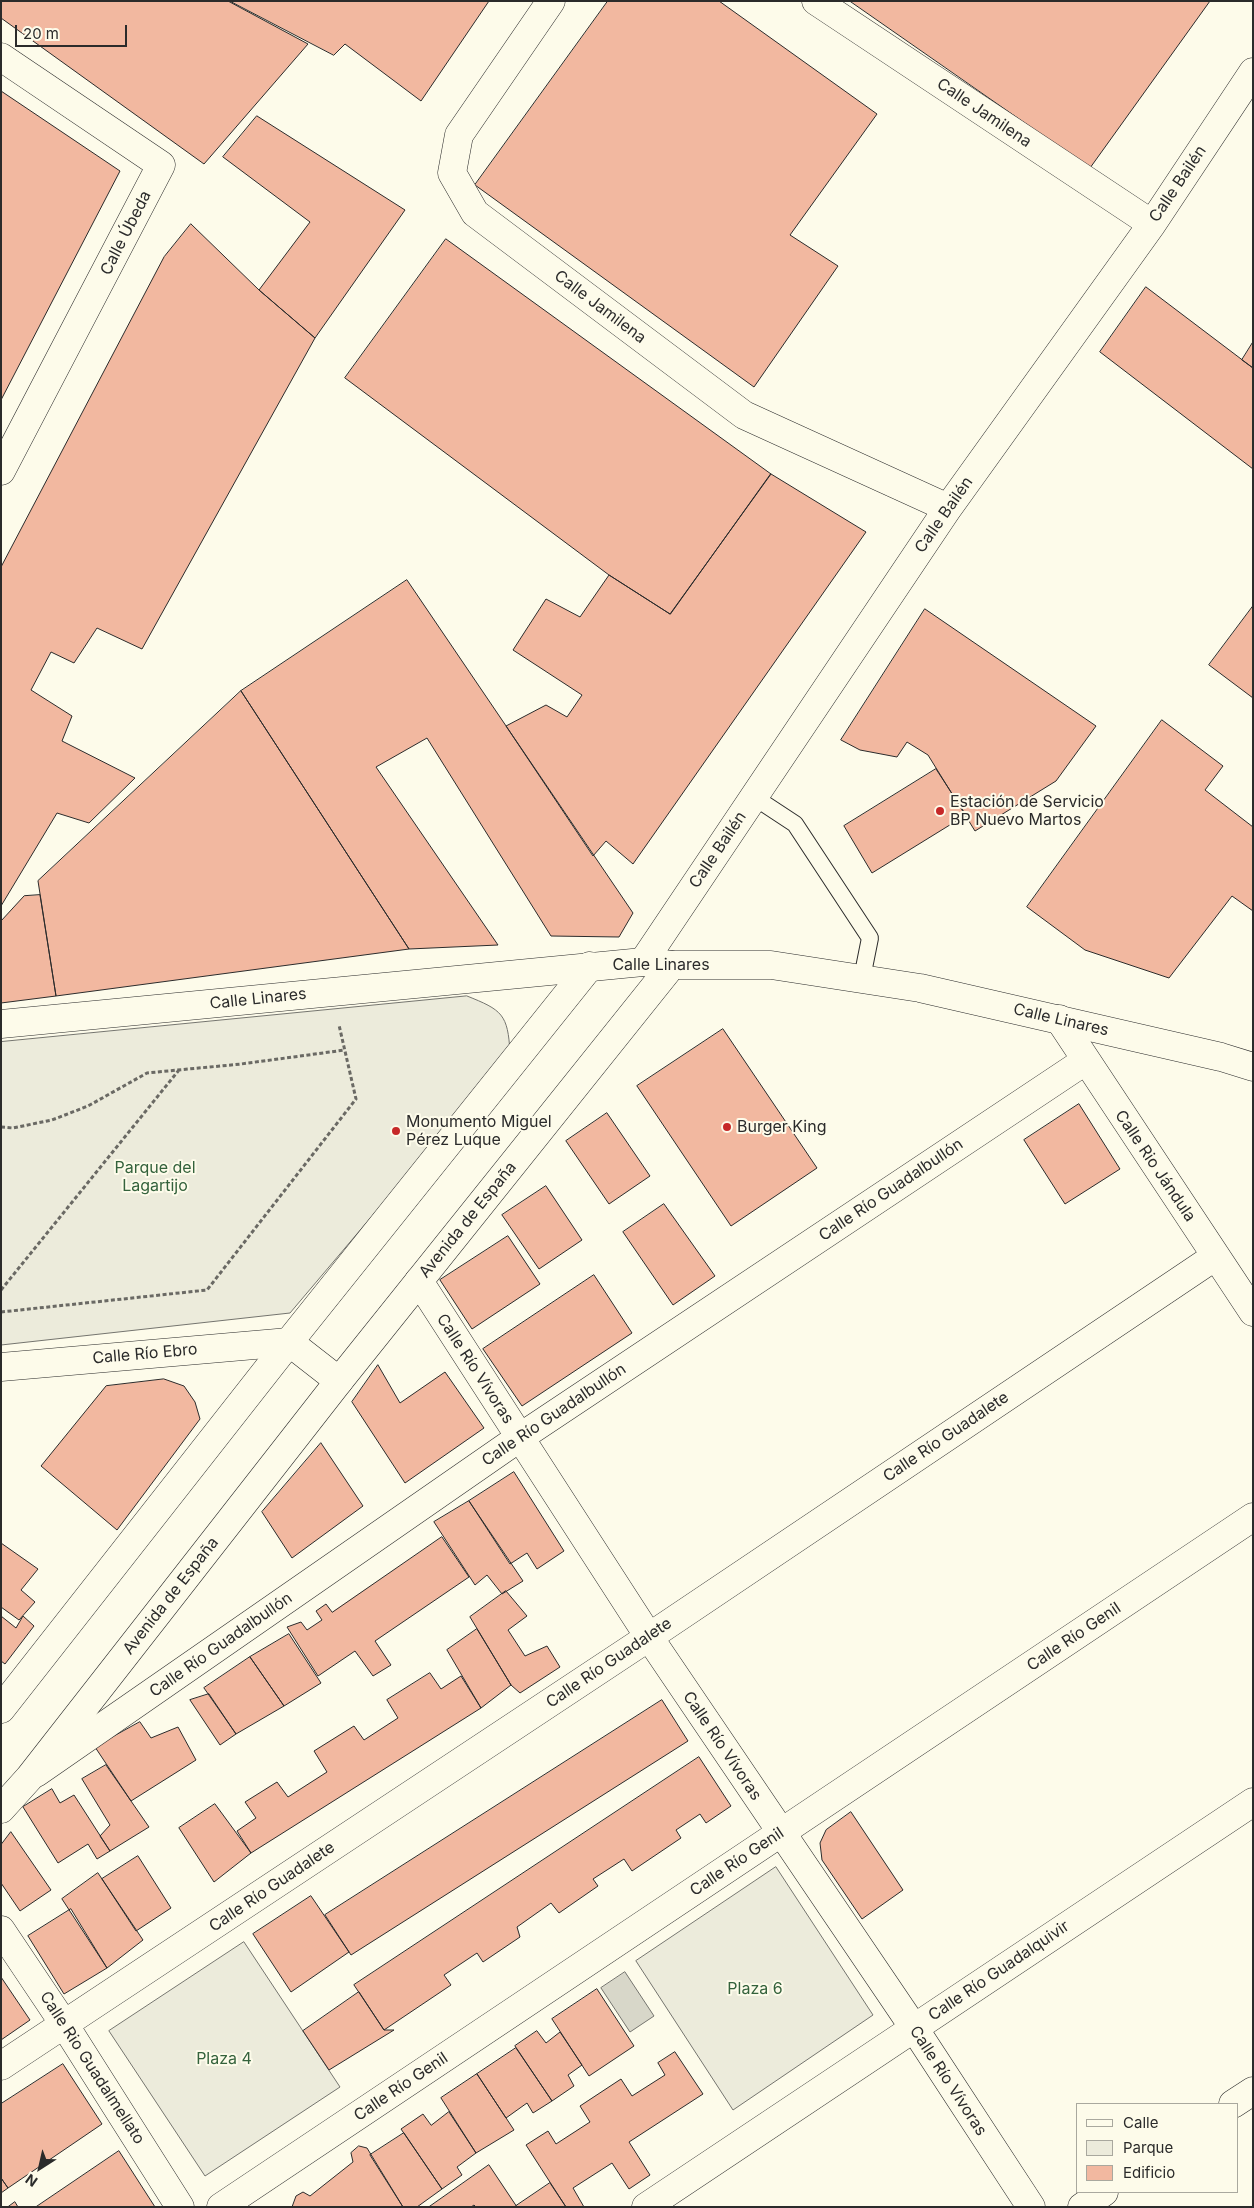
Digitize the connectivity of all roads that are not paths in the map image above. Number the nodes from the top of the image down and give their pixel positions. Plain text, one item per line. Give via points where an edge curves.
1 (551, 1) edge
2 (816, 1) edge
3 (1, 56) edge
4 (1253, 72) edge
5 (1152, 224) junction
6 (1, 471) edge
7 (948, 508) junction
8 (754, 797) junction
9 (642, 962) junction
10 (672, 965) junction
11 (590, 966) junction
12 (862, 978) junction
13 (1058, 1019) junction
14 (1, 1024) edge
15 (1085, 1061) junction
16 (1253, 1067) edge
17 (1216, 1256) junction
18 (419, 1281) junction
19 (1253, 1312) edge
20 (290, 1342) junction
21 (1, 1367) edge
22 (339, 1381) junction
23 (519, 1438) junction
24 (1253, 1517) edge
25 (649, 1637) junction
26 (1, 1709) edge
27 (29, 1778) junction
28 (1253, 1802) edge
29 (1, 1809) edge
30 (781, 1834) junction
31 (1, 1930) edge
32 (64, 2024) junction
33 (914, 2028) junction
34 (1, 2066) edge
35 (1253, 2091) edge
36 (1235, 2103) edge
37 (1103, 2193) edge
38 (180, 2207) edge
39 (221, 2207) edge
40 (646, 2207) edge
41 (1031, 2207) edge
42 (1082, 2207) edge

1 - 7 street, Calle Jamilena via 460,135 452,173 475,213 744,415
2 - 5 street, Calle Jamilena
3 - 6 street, Calle Úbeda via 161,165
4 - 5 street, Calle Bailén
5 - 7 street, Calle Bailén
7 - 8 street, Calle Bailén
8 - 9 street, Calle Bailén
8 - 12 lane via 795,824 870,938
9 - 10 street, Calle Linares
9 - 11 street, Calle Linares
10 - 12 street, Calle Linares via 771,965
10 - 18 street, Avenida de España
11 - 14 street, Calle Linares
11 - 20 street
12 - 13 street, Calle Linares
13 - 15 street, Calle Rio Jándula
13 - 16 street, Calle Linares
15 - 17 street, Calle Rio Jándula
15 - 23 street, Calle Río Guadalbullón
17 - 19 street, Calle Rio Jándula
17 - 25 street, Calle Río Guadalete
18 - 22 street, Avenida de España
18 - 23 street, Calle Río Vívoras
20 - 21 street, Calle Río Ebro
20 - 22 street
20 - 26 street
22 - 27 street, Avenida de España
23 - 25 street, Calle Río Vívoras
23 - 27 street, Calle Río Guadalbullón
24 - 30 street, Calle Río Genil
25 - 30 street, Calle Río Vívoras
25 - 32 street, Calle Río Guadalete
27 - 29 street, Avenida de España
28 - 33 street, Calle Río Guadalquivir
30 - 33 street, Calle Río Vívoras
30 - 39 street, Calle Río Genil
31 - 32 street, Calle Rio Guadalmellato
32 - 34 street, Calle Río Guadalete
32 - 38 street, Calle Rio Guadalmellato
33 - 40 street, Calle Río Guadalquivir
33 - 41 street, Calle Río Vívoras
35 - 36 street
37 - 42 street

